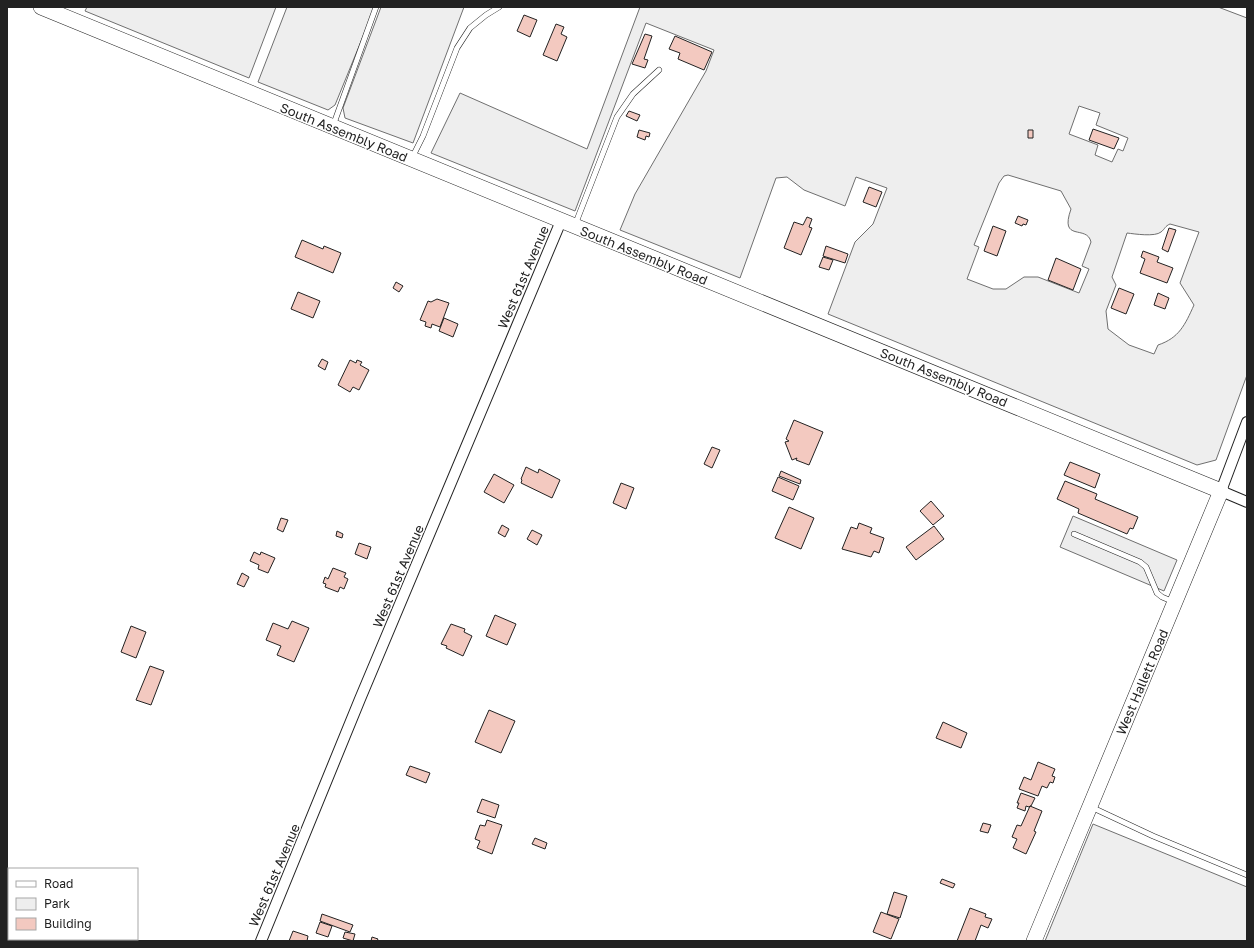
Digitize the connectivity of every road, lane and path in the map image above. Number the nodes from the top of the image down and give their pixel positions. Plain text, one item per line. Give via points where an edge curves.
1 (41, 7) edge
2 (376, 7) edge
3 (499, 7) edge
4 (659, 70) dead end
5 (332, 127) junction
6 (411, 159) junction
7 (568, 224) junction
8 (1247, 422) edge
9 (1221, 491) junction
10 (1247, 502) edge
11 (1074, 534) dead end
12 (1175, 602) junction
13 (1090, 806) junction
14 (1247, 875) edge
15 (261, 941) edge
16 (1034, 941) edge

1 - 5 street, South Assembly Road
2 - 5 lane
3 - 6 lane via 470,28 457,48 423,136
4 - 7 lane via 633,94 617,117
5 - 6 street, South Assembly Road
6 - 7 street, South Assembly Road
7 - 9 street, South Assembly Road
7 - 15 street, West 61st Avenue via 360,699
8 - 9 street, West Hallett Road
9 - 10 street, South Assembly Road
9 - 12 street, West Hallett Road
11 - 12 lane via 1140,562 1150,574 1157,593
12 - 13 street, West Hallett Road
13 - 14 lane via 1153,836
13 - 16 street, West Hallett Road

